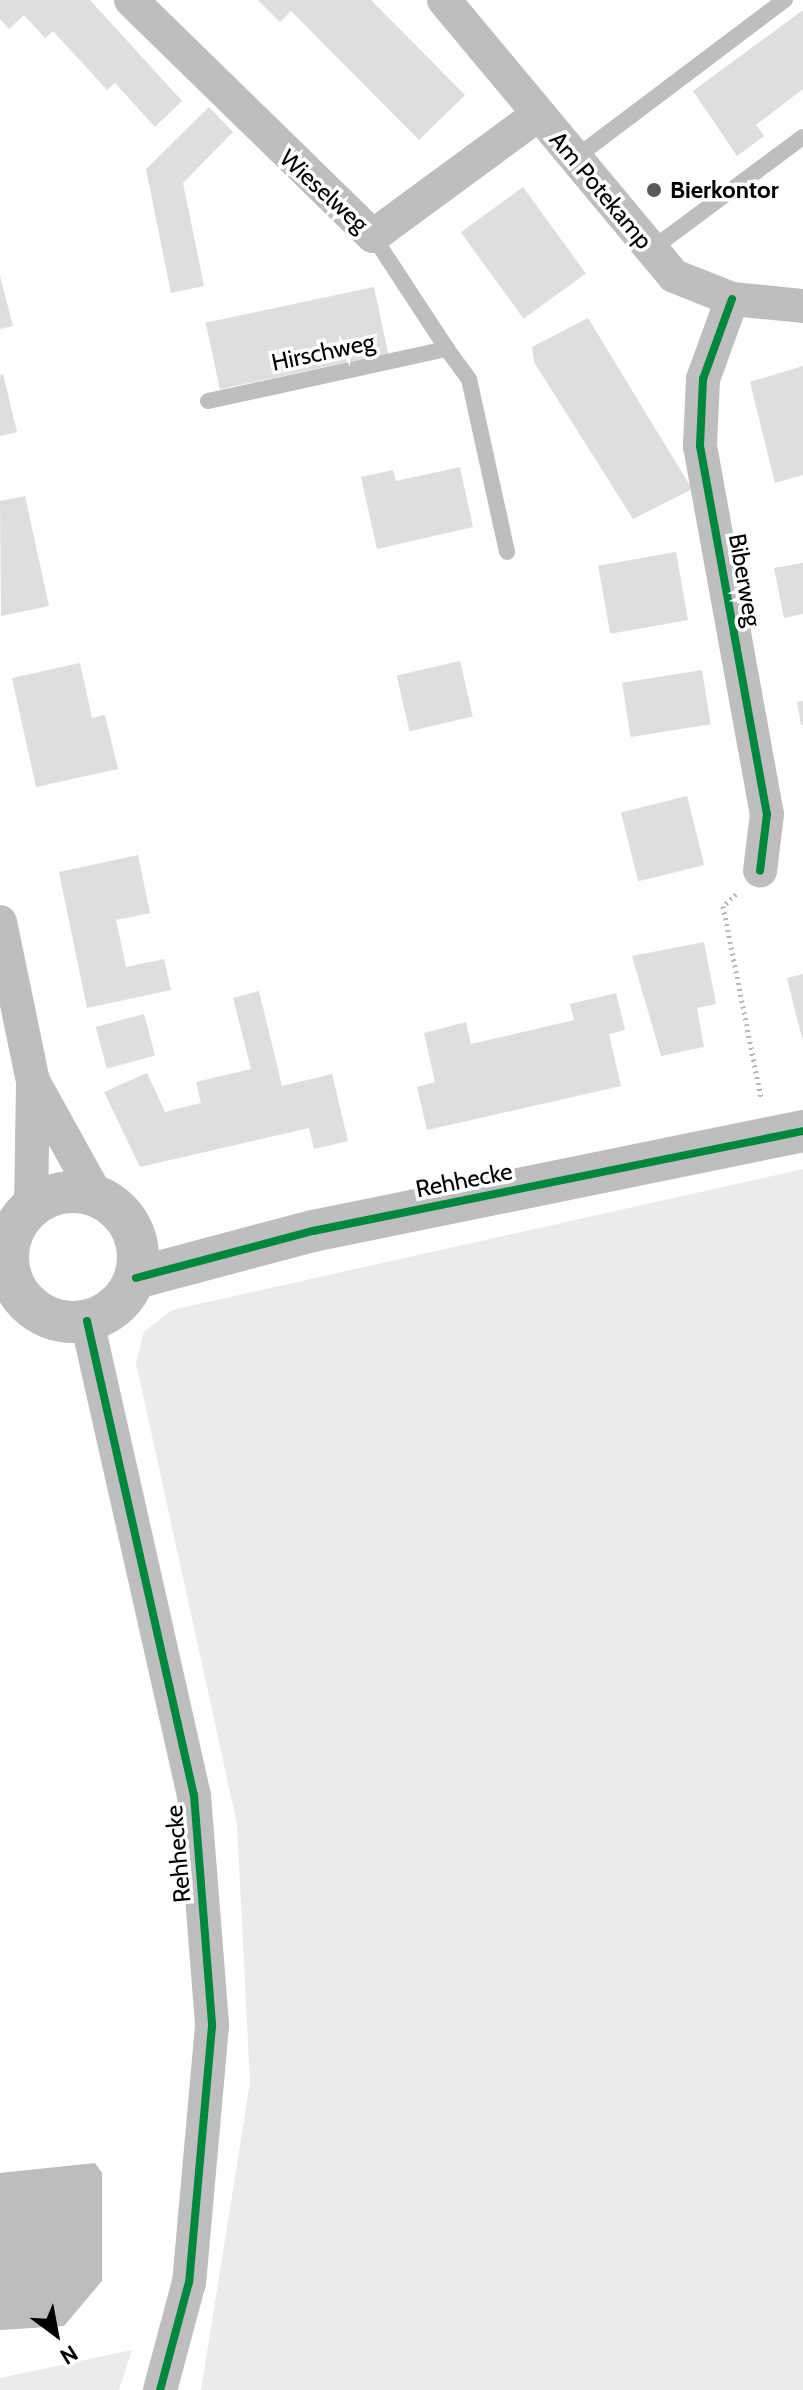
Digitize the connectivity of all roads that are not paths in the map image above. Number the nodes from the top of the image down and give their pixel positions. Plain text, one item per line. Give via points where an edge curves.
1 (131, 0) edge
2 (785, 0) edge
3 (451, 2) edge
4 (538, 115) junction
5 (803, 137) edge
6 (575, 158) junction
7 (373, 236) junction
8 (652, 249) junction
9 (732, 299) junction
10 (803, 306) edge
11 (447, 349) junction
12 (208, 401) dead end
13 (507, 552) dead end
14 (760, 871) road end
15 (0, 922) edge
16 (10, 1013) edge
17 (33, 1082) junction
18 (786, 1135) edge
19 (96, 1195) junction
20 (31, 1207) junction
21 (4, 1252) edge
22 (136, 1259) junction
23 (14, 1308) edge
24 (87, 1321) junction
25 (160, 2390) edge

1 - 7 street, Wieselweg
2 - 6 lane
3 - 4 street, Am Potekamp
4 - 6 street, Am Potekamp
4 - 7 street, Wieselweg
5 - 8 lane
6 - 8 street, Am Potekamp
7 - 11 lane
8 - 9 street, Am Potekamp via 674,276
9 - 10 street, Am Potekamp
9 - 14 street, Biberweg via 703,379 700,446 767,814
11 - 12 lane, Hirschweg
11 - 13 lane via 469,379
15 - 16 street
16 - 17 street
17 - 19 street
17 - 20 street
18 - 22 street, Rehhecke via 313,1231
19 - 20 street via 51,1196
19 - 22 street via 114,1205
20 - 21 street
21 - 23 street
22 - 24 street via 117,1305
23 - 24 street via 67,1323
24 - 25 street, Rehhecke via 194,1795 212,2026 189,2282

